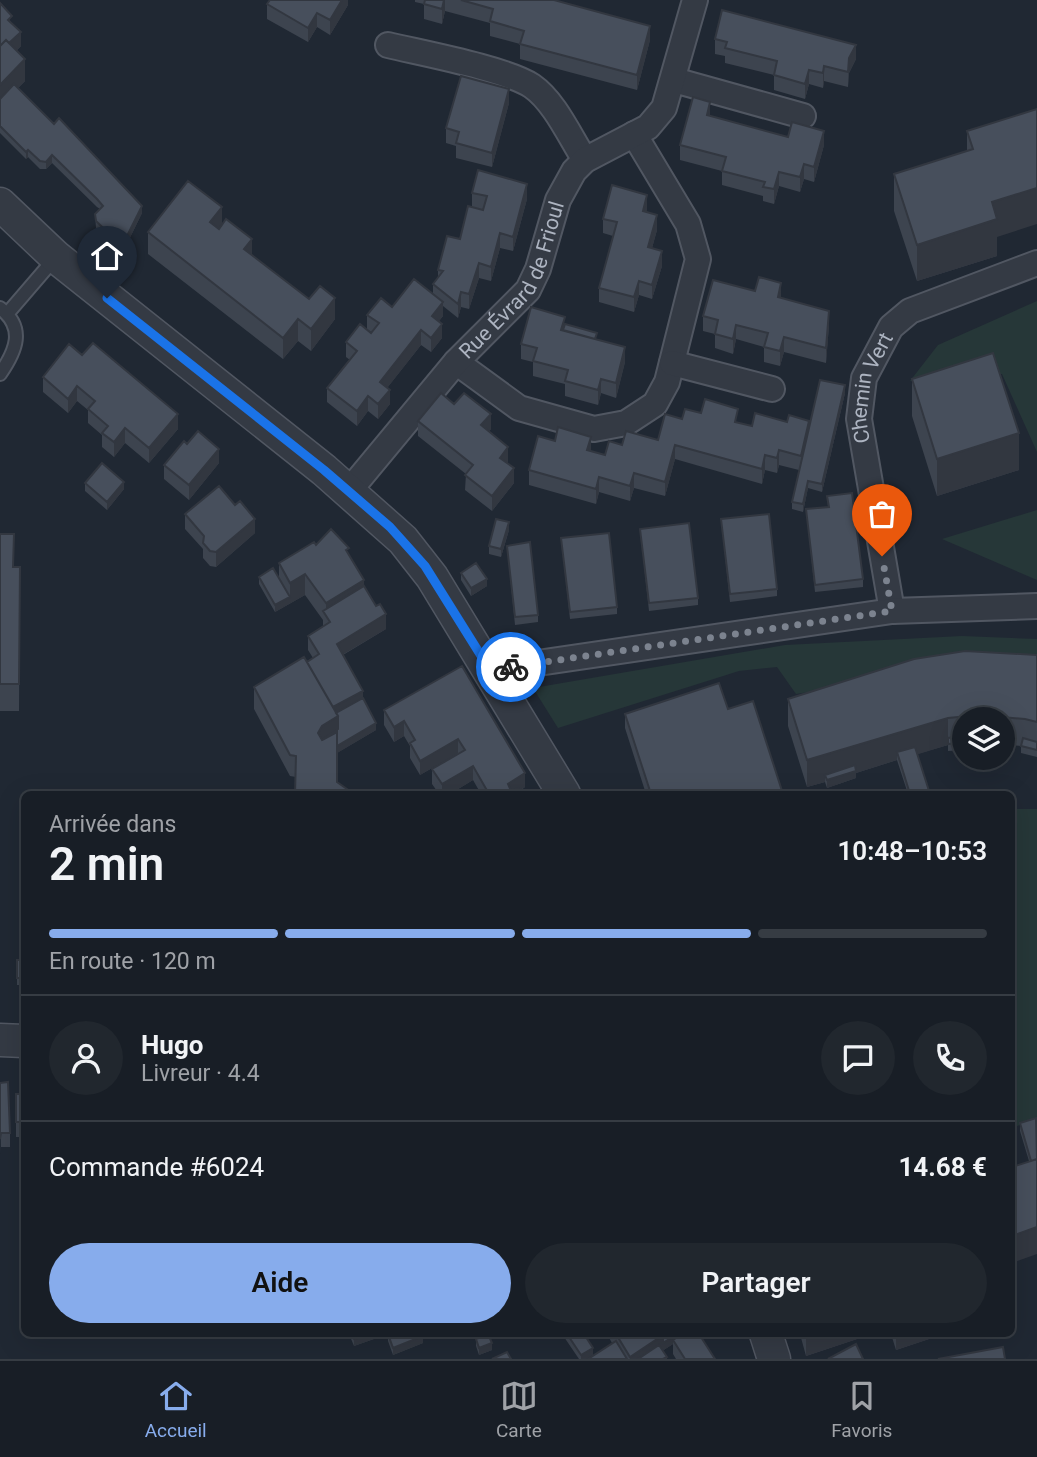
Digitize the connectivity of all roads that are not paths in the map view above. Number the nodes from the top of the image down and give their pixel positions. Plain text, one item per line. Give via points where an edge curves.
1 (695, 0) edge
2 (387, 45) dead end
3 (674, 80) junction
4 (803, 116) dead end
5 (634, 134) junction
6 (585, 160) junction
7 (0, 204) edge
8 (56, 257) junction
9 (1037, 263) edge
10 (4, 311) edge
11 (456, 362) junction
12 (672, 363) junction
13 (0, 374) edge
14 (772, 389) dead end
15 (349, 491) junction
16 (1037, 606) edge
17 (892, 611) junction
18 (490, 670) junction
19 (562, 791) edge
20 (0, 1040) edge
21 (21, 1041) edge
22 (767, 1337) edge
23 (774, 1359) edge

1 - 3 street, Rue Évrard de Frioul
2 - 6 street via 532,86
3 - 4 street
3 - 5 street, Rue Évrard de Frioul via 656,120
5 - 6 street, Rue Évrard de Frioul
5 - 12 street via 697,247 696,271
6 - 11 street, Rue Évrard de Frioul via 558,200 528,290
7 - 8 street
8 - 10 lane
8 - 15 street
9 - 17 street, Chemin Vert via 910,311 891,327 864,378 859,419
10 - 13 lane via 18,336
11 - 12 street via 526,411 605,429 637,418 655,404
11 - 15 street, Rue Évrard de Frioul
12 - 14 street
15 - 18 street via 425,566
16 - 17 street
17 - 18 street
18 - 19 street
20 - 21 street
22 - 23 street

